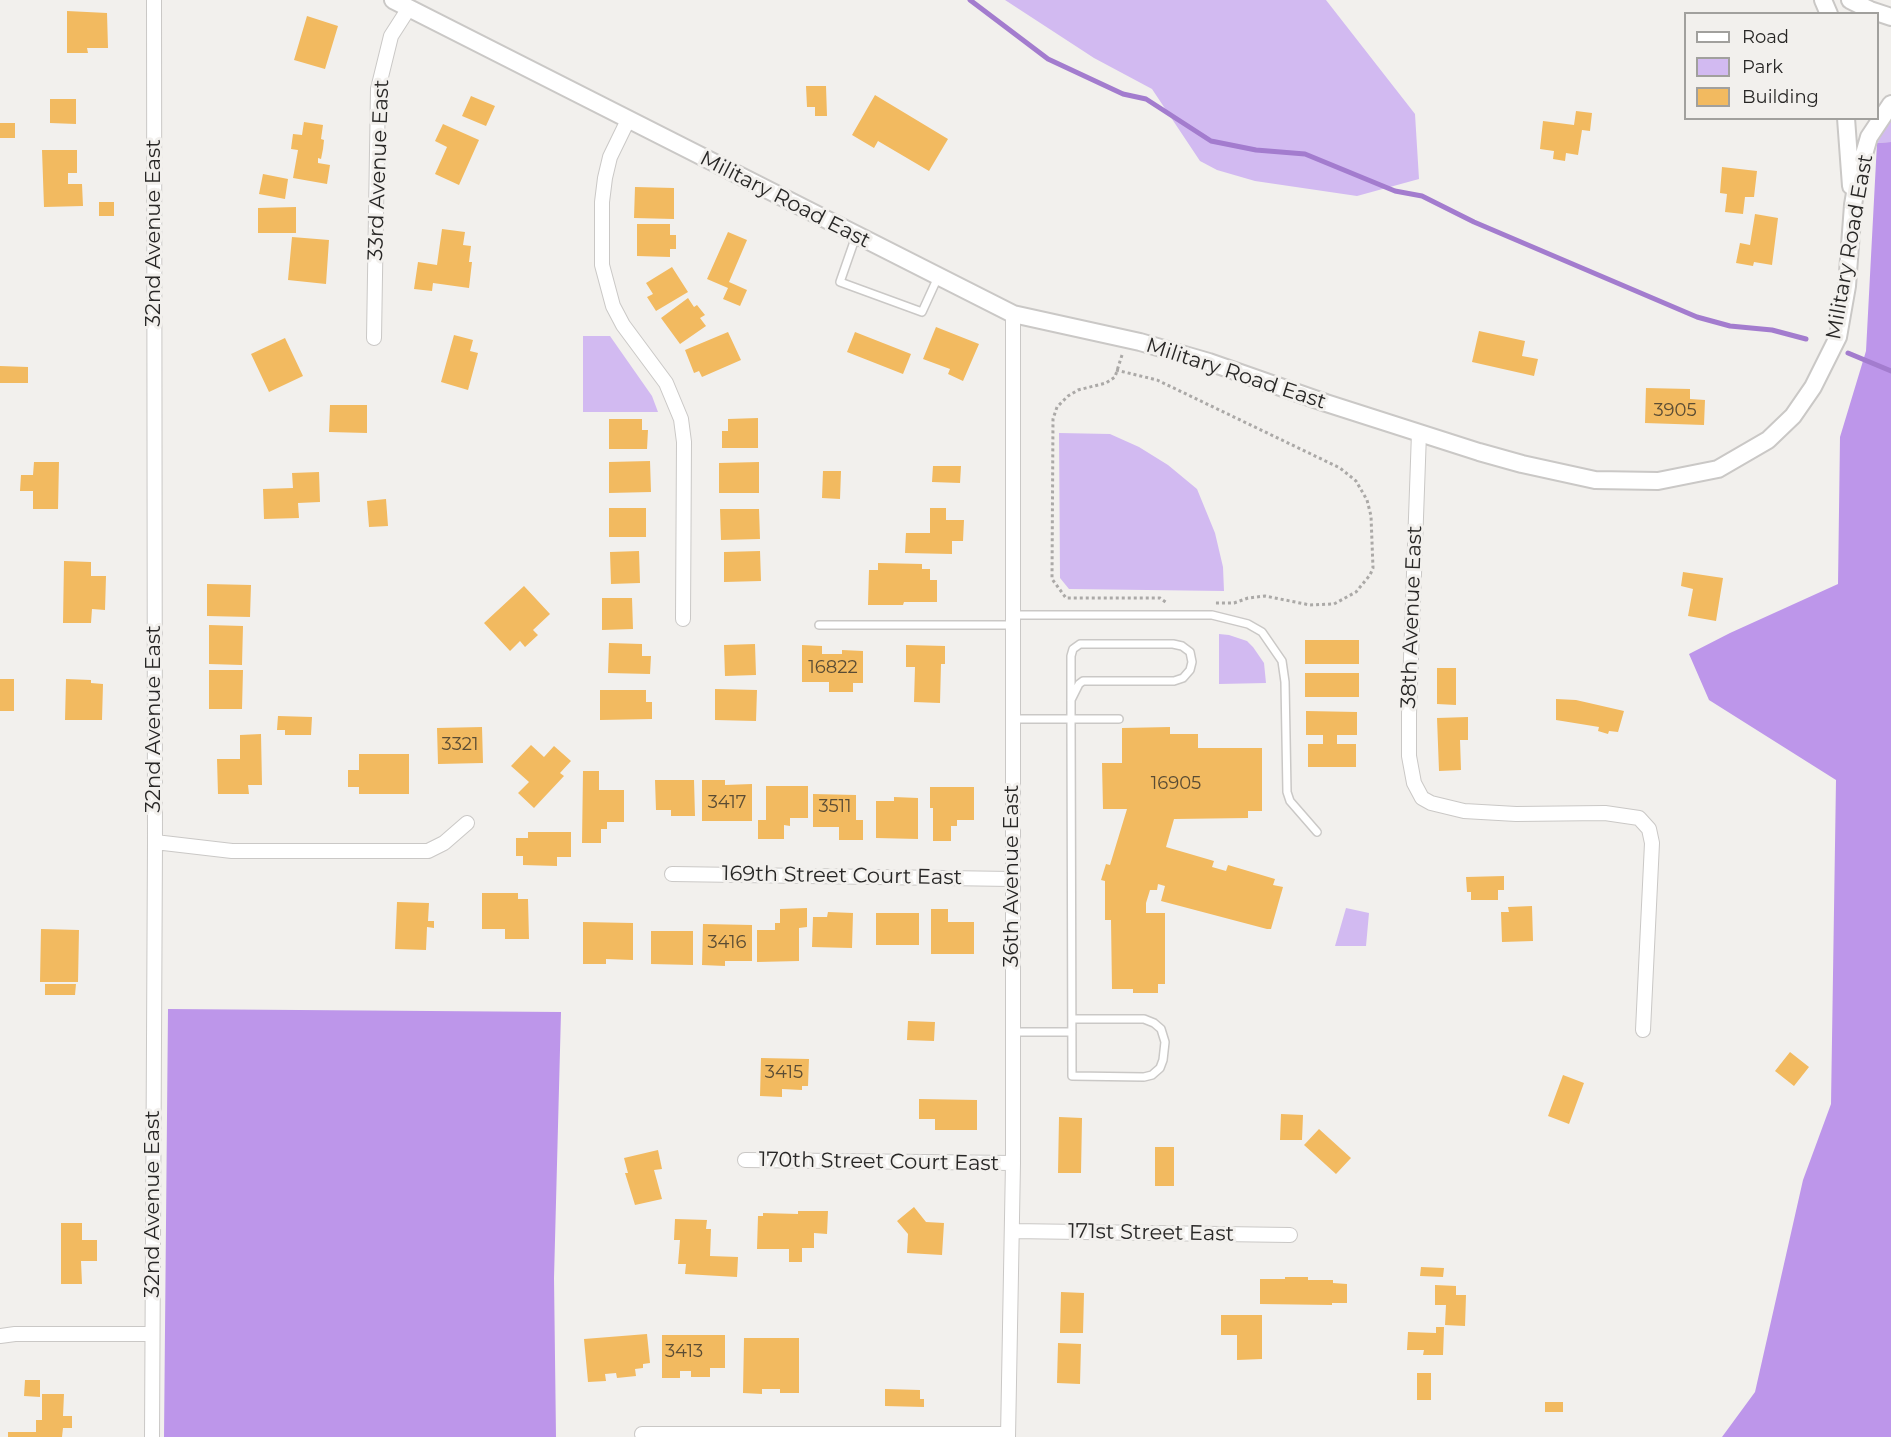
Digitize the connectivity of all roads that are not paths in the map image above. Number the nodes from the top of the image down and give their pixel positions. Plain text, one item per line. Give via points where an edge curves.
1 (154, 0) edge
2 (393, 0) edge
3 (1850, 0) edge
4 (409, 8) junction
5 (1876, 12) edge
6 (1891, 104) edge
7 (628, 120) junction
8 (1846, 120) edge
9 (1853, 205) junction
10 (856, 236) junction
11 (938, 277) junction
12 (1013, 314) junction
13 (374, 338) dead end
14 (1419, 433) junction
15 (683, 619) dead end
16 (1012, 620) junction
17 (819, 625) dead end
18 (1071, 700) junction
19 (1012, 719) junction
20 (1071, 719) junction
21 (1119, 719) dead end
22 (467, 823) dead end
23 (1317, 832) dead end
24 (155, 842) junction
25 (672, 874) dead end
26 (1012, 879) junction
27 (1072, 1019) junction
28 (1642, 1030) dead end
29 (1012, 1032) junction
30 (1072, 1032) junction
31 (745, 1160) dead end
32 (1013, 1163) junction
33 (1012, 1231) junction
34 (1290, 1235) dead end
35 (152, 1334) junction
36 (0, 1336) edge
37 (642, 1434) dead end
38 (1008, 1436) edge
39 (152, 1437) edge

1 - 24 street, 32nd Avenue East
2 - 4 street, Military Road East
3 - 5 street
4 - 7 street, Military Road East
4 - 13 street, 33rd Avenue East via 391,36 378,89
6 - 9 street, Military Road East via 1869,137
7 - 10 street, Military Road East
7 - 15 street via 610,157 605,178 602,265 613,306 666,383 681,419
8 - 9 street
9 - 14 street, Military Road East via 1838,337 1826,363 1793,416 1768,440 1718,469 1658,481 1595,480 1522,464
10 - 11 street, Military Road East
10 - 11 lane via 840,282 922,312
11 - 12 street, Military Road East
12 - 14 street, Military Road East via 1128,339 1209,362
12 - 16 street, 36th Avenue East
14 - 28 street, 38th Avenue East via 1409,714 1414,783 1422,798 1464,811 1605,813 1639,818 1649,829 1652,843
16 - 17 lane
16 - 19 street, 36th Avenue East
16 - 23 lane via 1212,615 1248,624 1262,632 1282,661 1287,792
18 - 18 lane via 1083,681 1183,678 1190,670 1190,652 1173,644 1080,644 1071,657
18 - 20 lane
19 - 20 lane
19 - 26 street, 36th Avenue East
20 - 21 lane
20 - 27 lane
22 - 24 street via 428,851 231,851
24 - 35 street, 32nd Avenue East
25 - 26 street, 169th Street Court East
26 - 29 street, 36th Avenue East
27 - 30 lane
27 - 30 lane via 1144,1019 1154,1023 1161,1029 1165,1042 1164,1060 1152,1075 1144,1077 1072,1076
29 - 30 lane
29 - 32 street, 36th Avenue East
31 - 32 street, 170th Street Court East
32 - 33 street, 36th Avenue East
33 - 34 street, 171st Street East
33 - 38 street, 36th Avenue East
35 - 36 street
35 - 39 street, 32nd Avenue East
37 - 38 street

